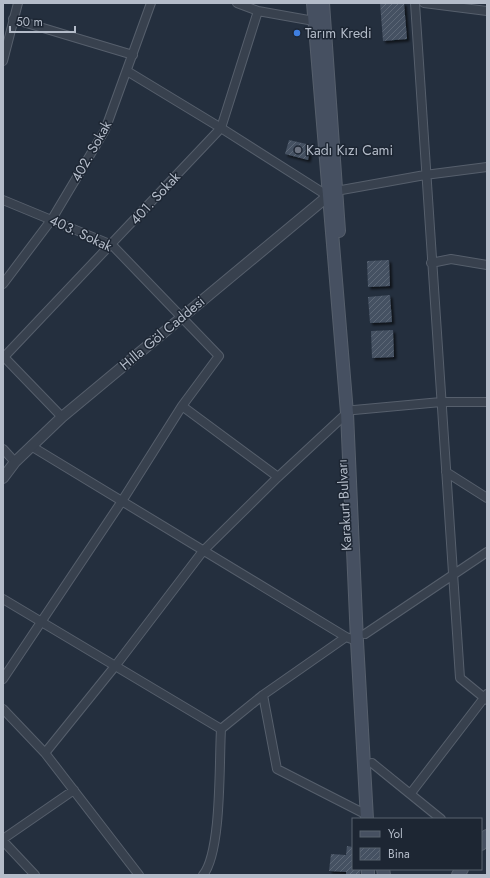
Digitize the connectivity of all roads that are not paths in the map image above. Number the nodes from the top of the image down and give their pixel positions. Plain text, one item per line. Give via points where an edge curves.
1 (18, 3) edge
2 (151, 3) edge
3 (237, 3) edge
4 (313, 3) edge
5 (323, 3) edge
6 (415, 3) edge
7 (424, 3) edge
8 (258, 11) junction
9 (487, 12) edge
10 (13, 18) junction
11 (314, 21) junction
12 (133, 55) junction
13 (3, 61) edge
14 (126, 72) junction
15 (221, 128) junction
16 (487, 167) edge
17 (425, 175) junction
18 (332, 194) junction
19 (3, 200) edge
20 (52, 219) junction
21 (112, 244) junction
22 (431, 263) junction
23 (487, 265) edge
24 (3, 284) edge
25 (181, 316) junction
26 (4, 357) edge
27 (441, 402) junction
28 (487, 402) edge
29 (182, 406) junction
30 (351, 412) junction
31 (62, 417) junction
32 (31, 446) junction
33 (3, 449) edge
34 (15, 462) junction
35 (446, 472) junction
36 (278, 477) junction
37 (3, 478) edge
38 (487, 498) edge
39 (122, 501) junction
40 (203, 551) junction
41 (487, 552) edge
42 (454, 575) junction
43 (3, 599) edge
44 (42, 621) junction
45 (356, 637) junction
46 (116, 666) junction
47 (3, 679) edge
48 (263, 695) junction
49 (486, 697) edge
50 (3, 709) edge
51 (221, 729) junction
52 (45, 753) junction
53 (372, 764) junction
54 (74, 790) junction
55 (411, 793) junction
56 (370, 818) edge
57 (440, 818) edge
58 (3, 840) edge
59 (35, 875) edge
60 (139, 875) edge
61 (203, 875) edge

1 - 10 street
2 - 12 street, 402. Sokak
3 - 8 street
4 - 11 main road
5 - 18 main road
6 - 17 street
7 - 9 street
8 - 11 street
8 - 15 street, 401. Sokak
10 - 12 street
10 - 13 street
11 - 18 main road
12 - 14 street, 402. Sokak
14 - 15 street
14 - 20 street, 402. Sokak via 104,130
15 - 18 street
15 - 21 street, 401. Sokak
16 - 17 street
17 - 18 street
17 - 22 street
18 - 25 street, Hılla Göl Caddesi
18 - 30 main road, Karakurt Bulvarı
19 - 20 street, 403. Sokak
20 - 21 street, 403. Sokak
20 - 24 street, 402. Sokak
21 - 25 street, 403. Sokak
21 - 26 street, 401. Sokak
22 - 23 street via 451,259
22 - 27 street
25 - 29 street, 403. Sokak via 219,356
25 - 31 street, Hılla Göl Caddesi
26 - 31 street
27 - 28 street
27 - 30 street
27 - 35 street
29 - 36 street
29 - 39 street
30 - 36 street
30 - 45 main road, Karakurt Bulvarı
31 - 32 street, Hılla Göl Caddesi
32 - 34 street, Hılla Göl Caddesi
32 - 39 street
33 - 34 street
34 - 37 street, Hılla Göl Caddesi
35 - 38 street
35 - 42 street
36 - 40 street
39 - 40 street
39 - 44 street
40 - 45 street
40 - 46 street
41 - 42 street
42 - 45 street
42 - 49 street via 460,678
43 - 44 street
44 - 46 street
44 - 47 street
45 - 48 street
45 - 53 main road, Karakurt Bulvarı
45 - 56 main road, Karakurt Bulvarı
46 - 51 street
46 - 52 street
48 - 51 street
48 - 56 street via 277,769
49 - 55 street
50 - 52 street
51 - 61 street via 215,845
52 - 54 street
53 - 55 street
53 - 56 main road, Karakurt Bulvarı
54 - 58 street
54 - 60 street
55 - 57 street
58 - 59 street

